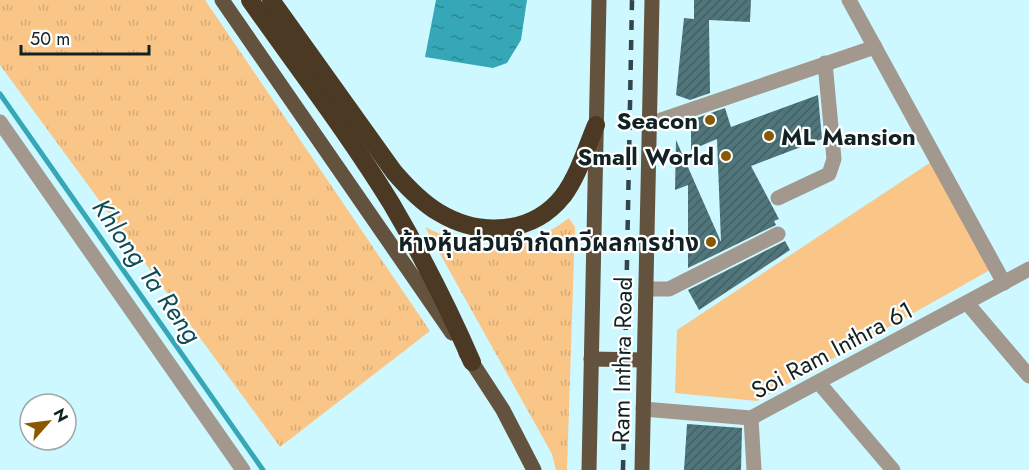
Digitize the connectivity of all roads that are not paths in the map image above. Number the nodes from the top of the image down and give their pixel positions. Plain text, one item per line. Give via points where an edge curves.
1 (222, 0) edge
2 (250, 0) edge
3 (271, 0) edge
4 (599, 0) edge
5 (652, 0) edge
6 (849, 0) edge
7 (875, 47) junction
8 (825, 63) junction
9 (0, 122) edge
10 (649, 124) junction
11 (596, 125) junction
12 (778, 198) dead end
13 (778, 234) dead end
14 (1029, 269) edge
15 (1004, 283) junction
16 (646, 289) junction
17 (967, 303) junction
18 (591, 359) junction
19 (644, 360) junction
20 (472, 362) junction
21 (1029, 376) edge
22 (819, 383) junction
23 (643, 409) junction
24 (751, 418) junction
25 (243, 470) edge
26 (534, 470) edge
27 (589, 470) edge
28 (642, 470) edge
29 (754, 470) edge
30 (893, 470) edge

1 - 20 main road
2 - 20 highway via 390,202 445,302
3 - 11 highway via 394,172 415,195 462,223 507,229 528,224 548,211 573,180
4 - 11 main road, Ram Inthra Road
5 - 10 main road, Ram Inthra Road
6 - 7 street
7 - 8 street
7 - 15 street
8 - 10 street
8 - 12 street via 834,159 829,174
9 - 25 street
10 - 16 main road, Ram Inthra Road
11 - 18 main road, Ram Inthra Road
13 - 16 street via 669,289
14 - 15 street, Soi Ram Inthra 61
15 - 17 street, Soi Ram Inthra 61
16 - 19 main road, Ram Inthra Road
17 - 21 street
17 - 22 street, Soi Ram Inthra 61
18 - 19 main road
18 - 27 main road, Ram Inthra Road
19 - 23 main road, Ram Inthra Road
20 - 26 main road
22 - 24 street, Soi Ram Inthra 61
22 - 30 street
23 - 24 street, Soi Ram Inthra 61
23 - 28 main road, Ram Inthra Road
24 - 29 street

